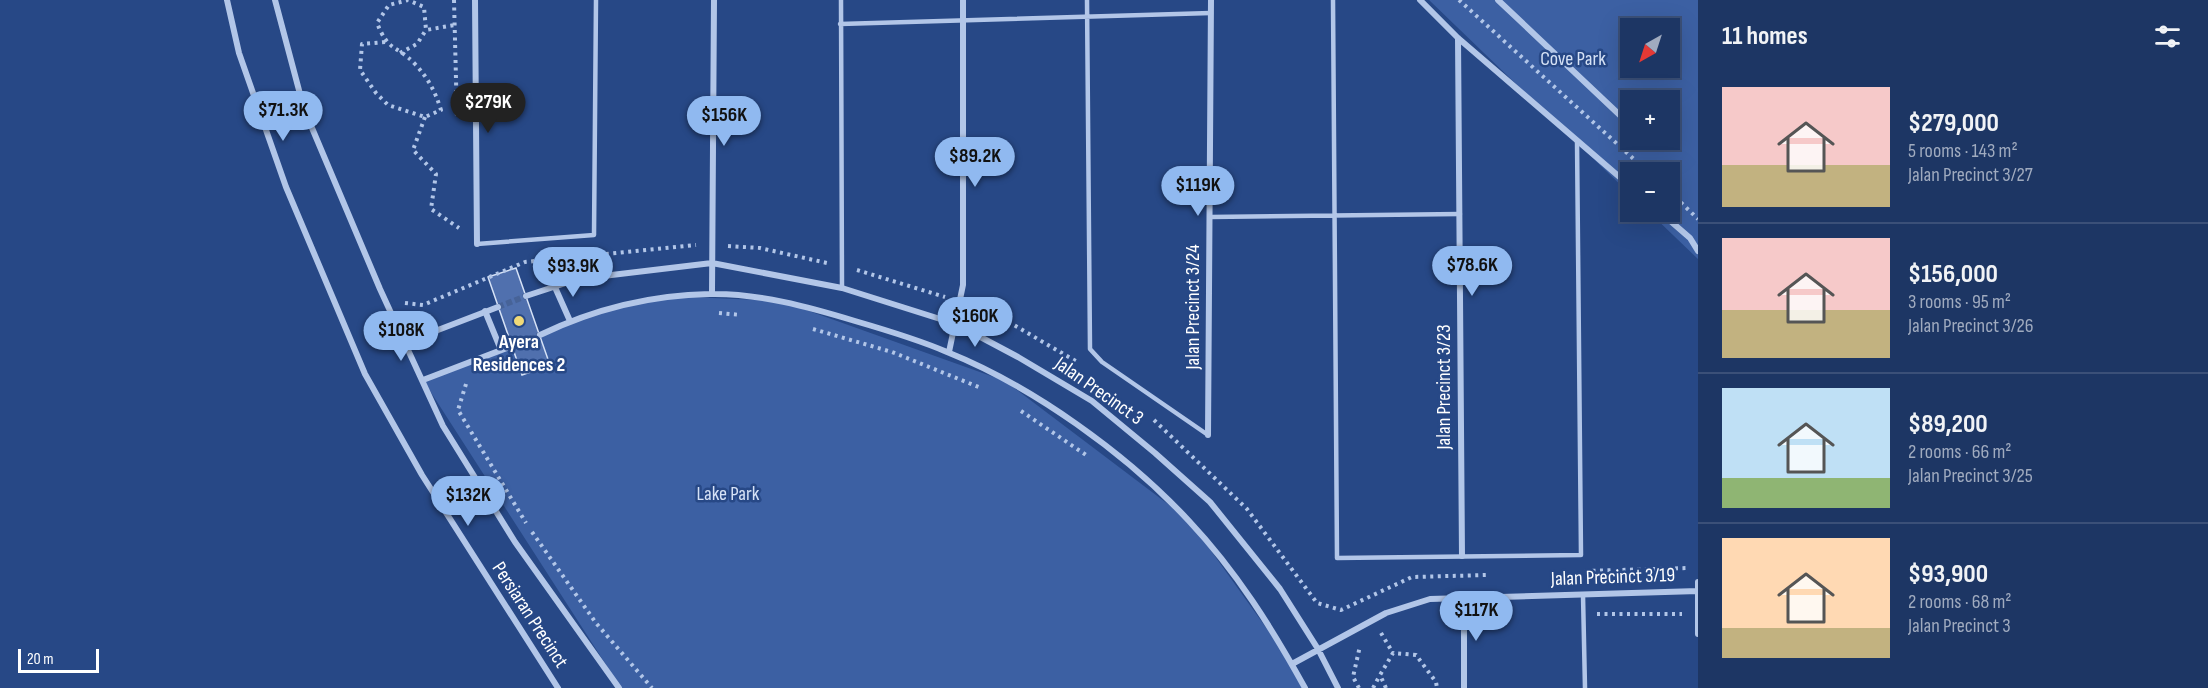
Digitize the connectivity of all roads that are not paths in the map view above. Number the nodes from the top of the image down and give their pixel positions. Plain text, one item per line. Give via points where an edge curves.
1 (226, 0) edge
2 (275, 0) edge
3 (475, 0) edge
4 (596, 0) edge
5 (714, 0) edge
6 (840, 0) edge
7 (963, 0) edge
8 (1088, 0) edge
9 (1211, 0) edge
10 (1333, 0) edge
11 (1420, 0) edge
12 (1498, 0) edge
13 (1211, 13) junction
14 (1088, 16) junction
15 (963, 20) junction
16 (840, 24) junction
17 (1458, 38) junction
18 (1620, 116) edge
19 (1577, 140) junction
20 (1620, 177) edge
21 (1460, 214) junction
22 (1335, 215) junction
23 (1210, 217) junction
24 (1672, 222) edge
25 (477, 244) joint
26 (1698, 251) edge
27 (712, 263) junction
28 (554, 285) junction
29 (842, 288) junction
30 (712, 293) junction
31 (526, 296) tunnel mouth
32 (498, 307) tunnel mouth
33 (485, 311) junction
34 (570, 321) junction
35 (956, 324) junction
36 (540, 335) tunnel mouth
37 (404, 343) junction
38 (512, 346) tunnel mouth
39 (501, 350) junction
40 (949, 352) junction
41 (423, 380) junction
42 (1208, 435) joint
43 (1462, 556) junction
44 (1698, 582) edge
45 (1698, 591) edge
46 (1583, 595) junction
47 (1464, 597) junction
48 (1698, 634) edge
49 (1318, 649) junction
50 (1292, 664) junction
51 (558, 688) edge
52 (620, 688) edge
53 (1305, 688) edge
54 (1338, 688) edge
55 (1464, 688) edge
56 (1585, 688) edge

1 - 51 street, Persiaran Precinct via 239,53 286,187 365,374 488,583
2 - 37 street, Persiaran Precinct via 304,109
3 - 25 street
4 - 25 lane via 594,235
5 - 27 street
6 - 16 lane
7 - 15 street
8 - 14 lane
9 - 13 street, Jalan Precinct 3/24
10 - 22 lane
11 - 17 street
12 - 18 street
13 - 14 lane
13 - 23 street, Jalan Precinct 3/24
14 - 15 lane
14 - 42 lane via 1090,349 1102,362
15 - 16 lane
15 - 35 street via 963,285
16 - 29 lane
17 - 19 street
17 - 21 street, Jalan Precinct 3/23
19 - 20 street
19 - 43 lane via 1581,555
21 - 22 lane
21 - 43 street, Jalan Precinct 3/23
22 - 23 lane
22 - 43 lane via 1336,558
23 - 42 street, Jalan Precinct 3/24
24 - 26 street
27 - 28 street, Jalan Precinct 3
27 - 29 street, Jalan Precinct 3
27 - 30 street
28 - 31 street, Jalan Precinct 3
28 - 34 street
29 - 35 street, Jalan Precinct 3
30 - 34 street, Jalan Precinct 3 via 618,304
30 - 40 street, Jalan Precinct 3 via 781,301
32 - 33 street
33 - 37 street
33 - 39 street
34 - 36 street, Jalan Precinct 3
35 - 40 street
35 - 49 street, Jalan Precinct 3 via 1092,401 1210,502 1280,589
37 - 41 street, Persiaran Precinct
38 - 39 street
39 - 41 street
40 - 50 street, Jalan Precinct 3 via 1075,423 1138,471 1189,520 1223,560
41 - 52 street, Persiaran Precinct via 443,426 515,542
44 - 45 street
45 - 46 street, Jalan Precinct 3/19
45 - 48 street
46 - 47 street, Jalan Precinct 3/19
46 - 56 lane
47 - 49 street, Jalan Precinct 3/19 via 1411,603
47 - 55 street
49 - 50 street, Jalan Precinct 3/19
49 - 54 street, Jalan Precinct 3
50 - 53 street, Jalan Precinct 3

